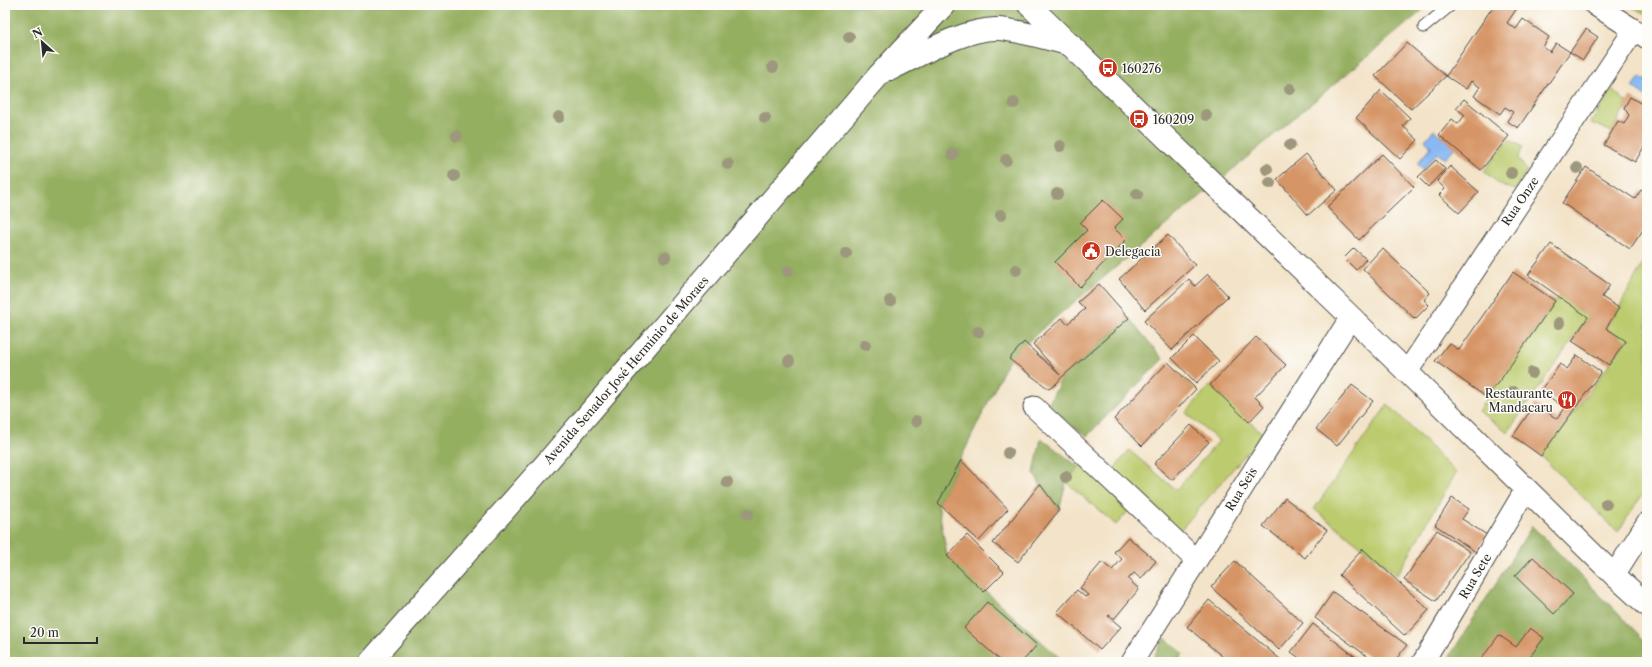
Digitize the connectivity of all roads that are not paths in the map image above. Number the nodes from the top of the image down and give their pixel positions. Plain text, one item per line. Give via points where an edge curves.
1 (944, 5) edge
2 (1029, 5) edge
3 (1451, 5) edge
4 (1595, 5) edge
5 (1424, 27) dead end
6 (1640, 34) edge
7 (1071, 45) junction
8 (880, 75) junction
9 (1351, 317) junction
10 (1407, 372) junction
11 (1034, 407) dead end
12 (1526, 489) junction
13 (1647, 523) edge
14 (1196, 560) junction
15 (1614, 575) junction
16 (1647, 605) edge
17 (370, 662) edge
18 (1132, 662) edge
19 (1423, 662) edge

1 - 8 street, Avenida Senador José Hermínio de Moraes
2 - 7 street
3 - 5 lane
4 - 6 street
6 - 10 street, Rua Onze
7 - 8 street, Avenida Senador José Hermínio de Moraes via 998,29 974,32
7 - 9 street
8 - 17 street, Avenida Senador José Hermínio de Moraes via 548,461
9 - 10 street
9 - 14 street, Rua Seis
10 - 12 street
11 - 14 street
12 - 15 street
12 - 19 street, Rua Sete
13 - 15 street
14 - 18 street, Rua Seis
15 - 16 street

